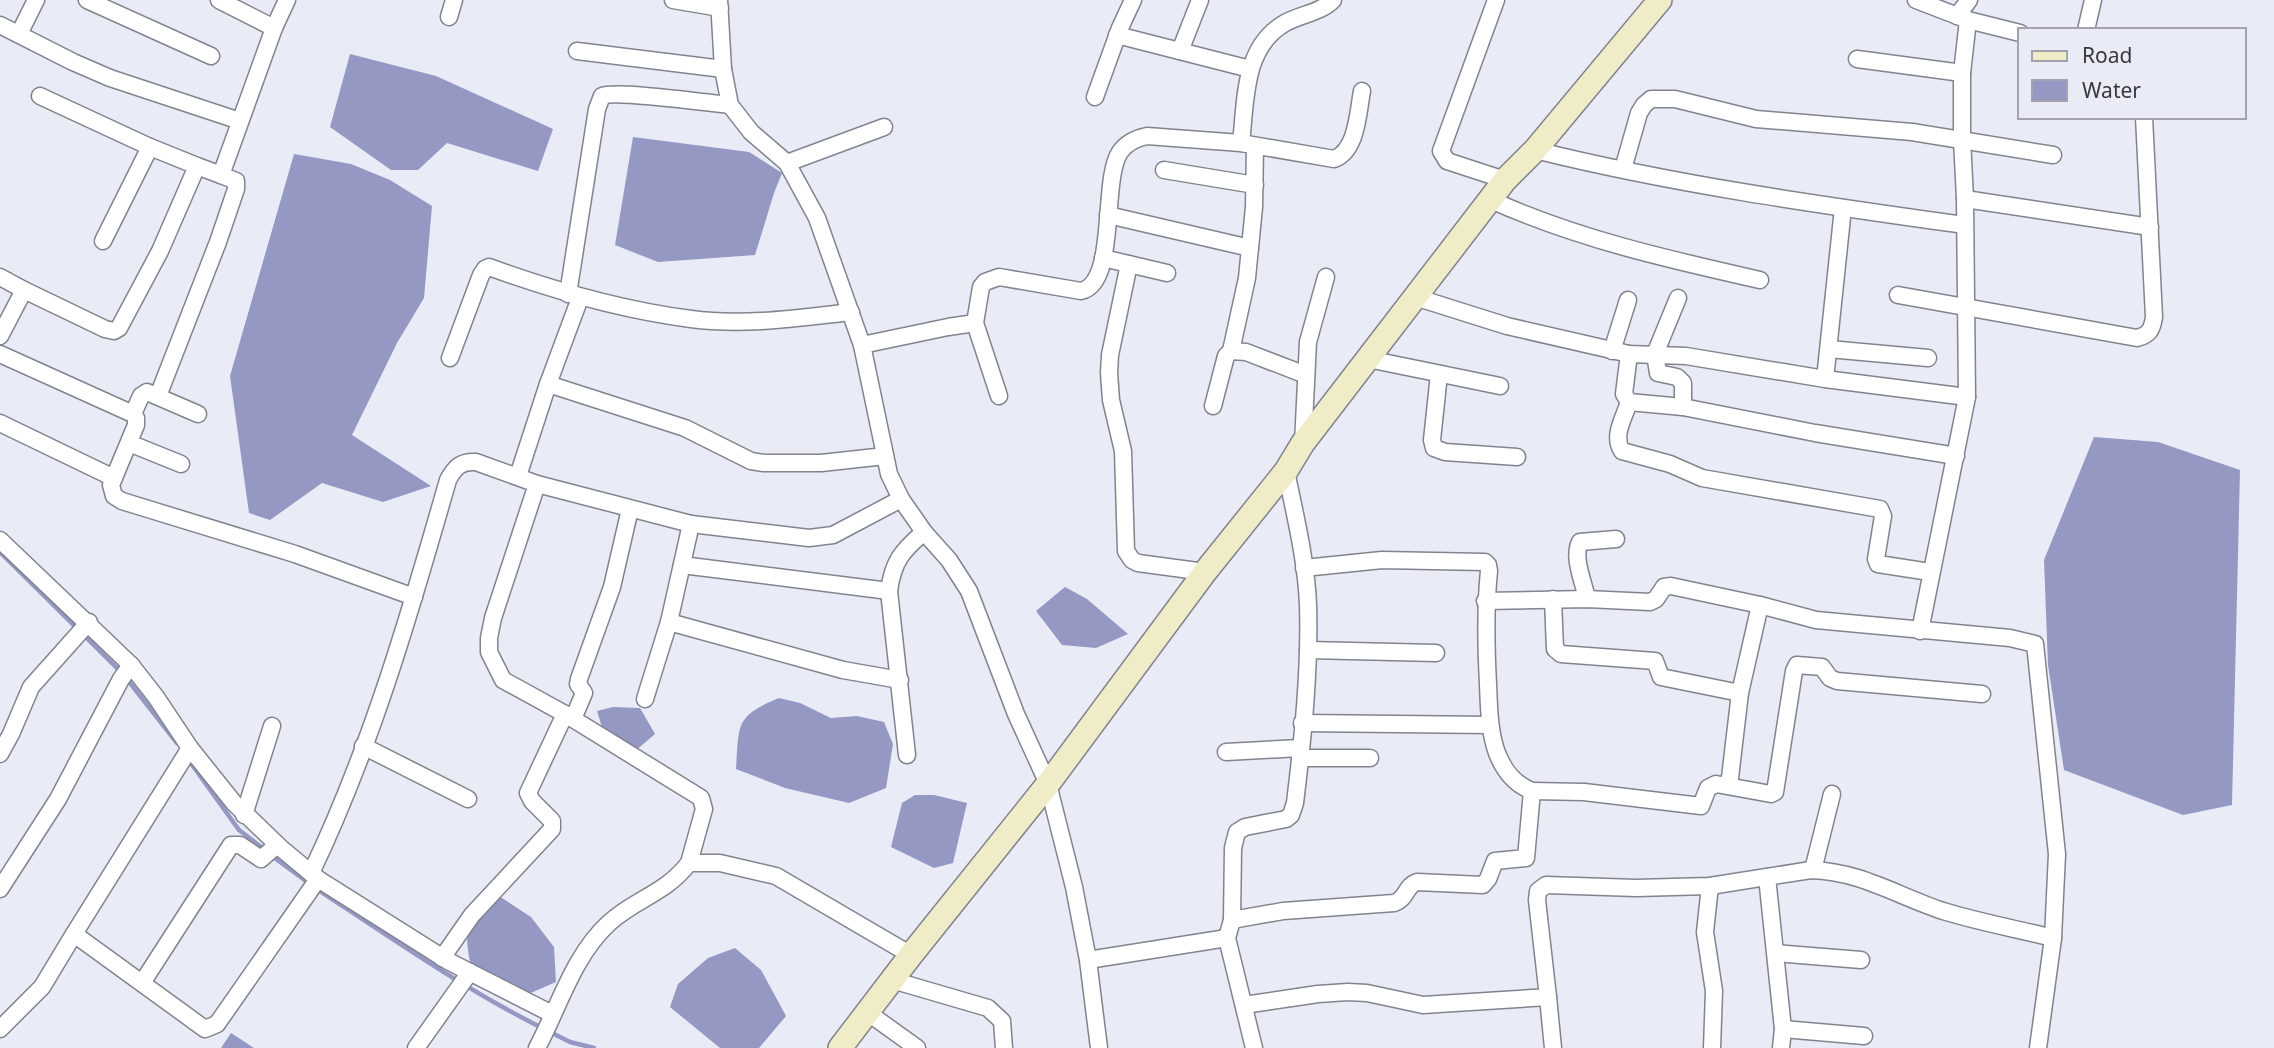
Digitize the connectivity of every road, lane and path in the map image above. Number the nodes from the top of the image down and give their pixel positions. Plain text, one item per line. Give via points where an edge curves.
1 (36, 0) edge
2 (87, 0) edge
3 (219, 0) edge
4 (287, 0) edge
5 (454, 0) edge
6 (673, 0) edge
7 (1133, 0) edge
8 (1200, 0) edge
9 (1333, 0) edge
10 (1496, 0) edge
11 (1660, 0) edge
12 (1916, 0) edge
13 (1969, 0) edge
14 (2093, 0) edge
15 (720, 4) edge
16 (449, 17) dead end
17 (1963, 18) junction
18 (0, 25) edge
19 (2086, 28) edge
20 (274, 29) junction
21 (2018, 32) edge
22 (19, 34) junction
23 (1118, 35) junction
24 (577, 51) dead end
25 (1180, 51) junction
26 (211, 56) dead end
27 (1857, 59) dead end
28 (723, 69) junction
29 (1250, 69) junction
30 (1962, 73) junction
31 (1363, 91) dead end
32 (40, 96) dead end
33 (1095, 97) dead end
34 (730, 105) junction
35 (2144, 119) edge
36 (240, 121) junction
37 (884, 127) dead end
38 (1962, 139) junction
39 (1248, 144) junction
40 (150, 147) junction
41 (1535, 150) junction
42 (2053, 155) dead end
43 (787, 163) junction
44 (197, 166) junction
45 (1164, 170) dead end
46 (1623, 170) junction
47 (221, 175) junction
48 (1505, 180) junction
49 (1255, 185) junction
50 (1965, 199) junction
51 (1490, 200) junction
52 (1843, 208) junction
53 (1108, 215) junction
54 (1964, 225) junction
55 (2150, 227) junction
56 (103, 241) dead end
57 (1250, 248) junction
58 (1103, 258) junction
59 (1129, 264) junction
60 (1167, 273) dead end
61 (1326, 276) dead end
62 (0, 277) edge
63 (1760, 280) dead end
64 (24, 290) junction
65 (1898, 295) dead end
66 (574, 296) junction
67 (1415, 297) junction
68 (1678, 298) dead end
69 (1628, 300) dead end
70 (1966, 307) junction
71 (851, 312) junction
72 (975, 323) junction
73 (0, 336) edge
74 (862, 345) junction
75 (1829, 349) junction
76 (1231, 351) junction
77 (1612, 351) junction
78 (1629, 354) junction
79 (1655, 354) junction
80 (0, 355) edge
81 (450, 358) dead end
82 (1928, 358) dead end
83 (1368, 359) junction
84 (1439, 374) junction
85 (1306, 375) junction
86 (1825, 379) junction
87 (548, 384) junction
88 (1500, 387) dead end
89 (158, 396) junction
90 (999, 396) dead end
91 (1967, 397) junction
92 (1629, 402) junction
93 (1213, 406) dead end
94 (1683, 407) junction
95 (133, 414) junction
96 (198, 414) dead end
97 (0, 423) edge
98 (129, 443) junction
99 (1303, 443) junction
100 (885, 456) junction
101 (1956, 456) junction
102 (1517, 457) dead end
103 (181, 464) dead end
104 (1286, 471) junction
105 (518, 476) junction
106 (114, 478) junction
107 (537, 484) junction
108 (901, 499) junction
109 (630, 509) junction
110 (691, 524) junction
111 (924, 531) junction
112 (1616, 539) dead end
113 (2, 547) edge
114 (682, 565) junction
115 (1304, 568) junction
116 (1205, 572) junction
117 (1930, 572) junction
118 (889, 591) junction
119 (414, 597) junction
120 (1553, 599) junction
121 (1587, 599) junction
122 (1485, 601) junction
123 (1760, 605) junction
124 (669, 622) junction
125 (82, 628) junction
126 (1920, 631) junction
127 (1308, 650) junction
128 (1436, 653) dead end
129 (126, 672) junction
130 (900, 680) junction
131 (1740, 693) junction
132 (1982, 694) dead end
133 (645, 699) dead end
134 (569, 717) junction
135 (1302, 723) junction
136 (1490, 725) junction
137 (272, 726) dead end
138 (363, 746) junction
139 (1226, 752) dead end
140 (1300, 753) junction
141 (0, 754) edge
142 (185, 754) junction
143 (907, 755) dead end
144 (1370, 758) dead end
145 (1048, 784) junction
146 (1729, 786) junction
147 (1532, 791) junction
148 (1832, 794) dead end
149 (468, 799) dead end
150 (244, 815) junction
151 (272, 850) junction
152 (690, 863) junction
153 (1813, 870) junction
154 (1767, 877) junction
155 (314, 882) junction
156 (1710, 886) junction
157 (0, 889) edge
158 (1232, 920) junction
159 (74, 934) junction
160 (1227, 938) junction
161 (2053, 938) junction
162 (1776, 953) junction
163 (911, 955) junction
164 (442, 958) junction
165 (1088, 960) junction
166 (1861, 960) dead end
167 (465, 980) junction
168 (892, 980) junction
169 (142, 983) junction
170 (1548, 997) junction
171 (1244, 1005) junction
172 (867, 1012) junction
173 (0, 1029) edge
174 (1783, 1029) junction
175 (546, 1030) edge
176 (1864, 1036) dead end
177 (847, 1046) edge
178 (416, 1048) edge
179 (917, 1048) edge
180 (1004, 1048) edge
181 (1099, 1048) edge
182 (1254, 1048) edge
183 (1553, 1048) edge
184 (1712, 1048) edge
185 (1781, 1048) edge
186 (2038, 1048) edge

1 - 22 street
2 - 26 street
3 - 20 street
4 - 20 street
5 - 16 street
6 - 15 street
7 - 23 street
8 - 25 street
9 - 29 street via 1274,29 1256,51
10 - 48 street via 1441,151 1447,161
11 - 41 main road
12 - 17 street
13 - 17 street
14 - 19 street
15 - 28 street
17 - 21 street
17 - 30 street
18 - 22 street
20 - 36 street
22 - 36 street via 110,78
23 - 25 street
23 - 33 street
24 - 28 street
25 - 29 street
27 - 30 street
28 - 34 street
29 - 39 street
30 - 38 street
31 - 39 street via 1351,142 1341,157 1323,159
32 - 40 street
34 - 43 street via 751,132
34 - 66 street via 602,96
35 - 55 street
36 - 47 street
37 - 43 street
38 - 42 street
38 - 46 street via 1756,119 1660,97 1643,105
38 - 50 street
39 - 49 street
39 - 53 street via 1138,137 1120,152 1114,166
40 - 44 street
40 - 56 street
41 - 46 street
41 - 48 main road
43 - 71 street via 817,218
44 - 47 street
44 - 64 street via 160,251 119,328 105,329
45 - 49 street
46 - 52 street
47 - 89 street via 236,181 236,189
48 - 51 main road
49 - 57 street
50 - 54 street
50 - 55 street
51 - 63 street via 1567,232
51 - 67 main road
52 - 54 street
52 - 75 street
53 - 57 street
53 - 58 street
54 - 70 street
55 - 70 street via 2154,317 2153,328 2145,336
57 - 76 street
58 - 59 street
58 - 72 street via 1094,284 1081,291 999,277 985,282
59 - 60 street
59 - 116 street via 1109,373 1123,450 1126,551 1138,563
61 - 85 street via 1310,330
62 - 64 street
64 - 73 street
65 - 70 street
66 - 71 street via 692,319 770,321
66 - 81 street via 485,269
66 - 87 street
67 - 77 street via 1507,326
67 - 83 main road
68 - 79 street
69 - 77 street
70 - 91 street
71 - 74 street
72 - 74 street
72 - 90 street
74 - 100 street
75 - 82 street
75 - 86 street
76 - 85 street via 1246,352
76 - 93 street
77 - 78 street
78 - 79 street
78 - 92 street via 1624,394
79 - 86 street via 1686,355
79 - 94 street via 1658,373 1683,383
80 - 95 street
83 - 84 street
83 - 99 main road
84 - 88 street
84 - 102 street via 1434,448
85 - 99 street
86 - 91 street
87 - 100 street via 685,428 751,461 821,463
87 - 105 street
89 - 95 street via 143,394
89 - 96 street
91 - 101 street
92 - 94 street
92 - 117 street via 1618,435 1622,451 1702,478 1880,509 1878,564
94 - 101 street
95 - 98 street via 136,422
97 - 106 street
98 - 103 street
98 - 106 street
99 - 104 main road
100 - 108 street
101 - 117 street
104 - 115 street
104 - 116 main road
105 - 107 street
105 - 119 street via 476,462 453,470
106 - 119 street via 111,492 122,501 295,554
107 - 109 street
107 - 134 street via 493,618 489,652 503,680
108 - 110 street via 844,531 821,538
108 - 111 street
109 - 110 street
109 - 134 street via 612,587 579,679 584,693
110 - 114 street
111 - 118 street via 897,559
111 - 145 street via 969,591
112 - 121 street via 1578,545
113 - 125 street
114 - 118 street
114 - 124 street
115 - 122 street via 1381,560 1479,560 1488,565
115 - 127 street
116 - 145 main road
117 - 126 street
118 - 130 street
119 - 138 street
120 - 121 street
120 - 122 street
120 - 131 street via 1555,649 1561,654 1655,661 1661,677
121 - 123 street via 1654,601 1664,587 1671,586
122 - 136 street
123 - 126 street via 1816,620
123 - 131 street
124 - 130 street via 843,670
124 - 133 street
125 - 129 street
125 - 141 street via 31,687
126 - 161 street via 2010,638 2037,645 2057,854
127 - 128 street
127 - 135 street
129 - 142 street via 156,697
129 - 157 street via 58,799
130 - 143 street
131 - 146 street
132 - 146 street via 1837,681 1822,667 1797,665 1775,792
134 - 152 street via 701,798 704,808
134 - 164 street via 528,793 552,821 552,829 471,915
135 - 136 street
135 - 140 street
136 - 147 street via 1503,766 1518,785
137 - 150 street
138 - 149 street
138 - 155 street
139 - 140 street
140 - 144 street
140 - 158 street via 1291,815 1237,832
142 - 150 street
142 - 159 street
145 - 163 main road
145 - 165 street
146 - 147 street via 1711,786 1701,806 1584,792
147 - 158 street via 1526,858 1495,861 1483,885 1417,882 1394,903 1283,911
148 - 153 street
150 - 151 street
151 - 155 street
151 - 169 street via 261,859 240,845 231,845
152 - 163 street via 727,864 776,876
152 - 175 street via 669,885 606,926 585,954
153 - 154 street
153 - 161 street via 1860,877 1943,911
154 - 156 street
154 - 162 street
155 - 164 street
155 - 169 street via 211,1028 198,1026
156 - 170 street via 1541,886 1537,900
156 - 184 street via 1704,932 1714,991
158 - 160 street
159 - 169 street
159 - 173 street via 42,987
160 - 165 street
160 - 171 street
161 - 186 street
162 - 166 street
162 - 174 street
163 - 168 main road
164 - 167 street
165 - 181 street
167 - 175 street
167 - 178 street
168 - 172 main road
168 - 180 street via 988,1008 1002,1021
170 - 171 street via 1423,1005 1348,992
170 - 183 street
171 - 182 street
172 - 177 main road
172 - 179 street
174 - 176 street
174 - 185 street

